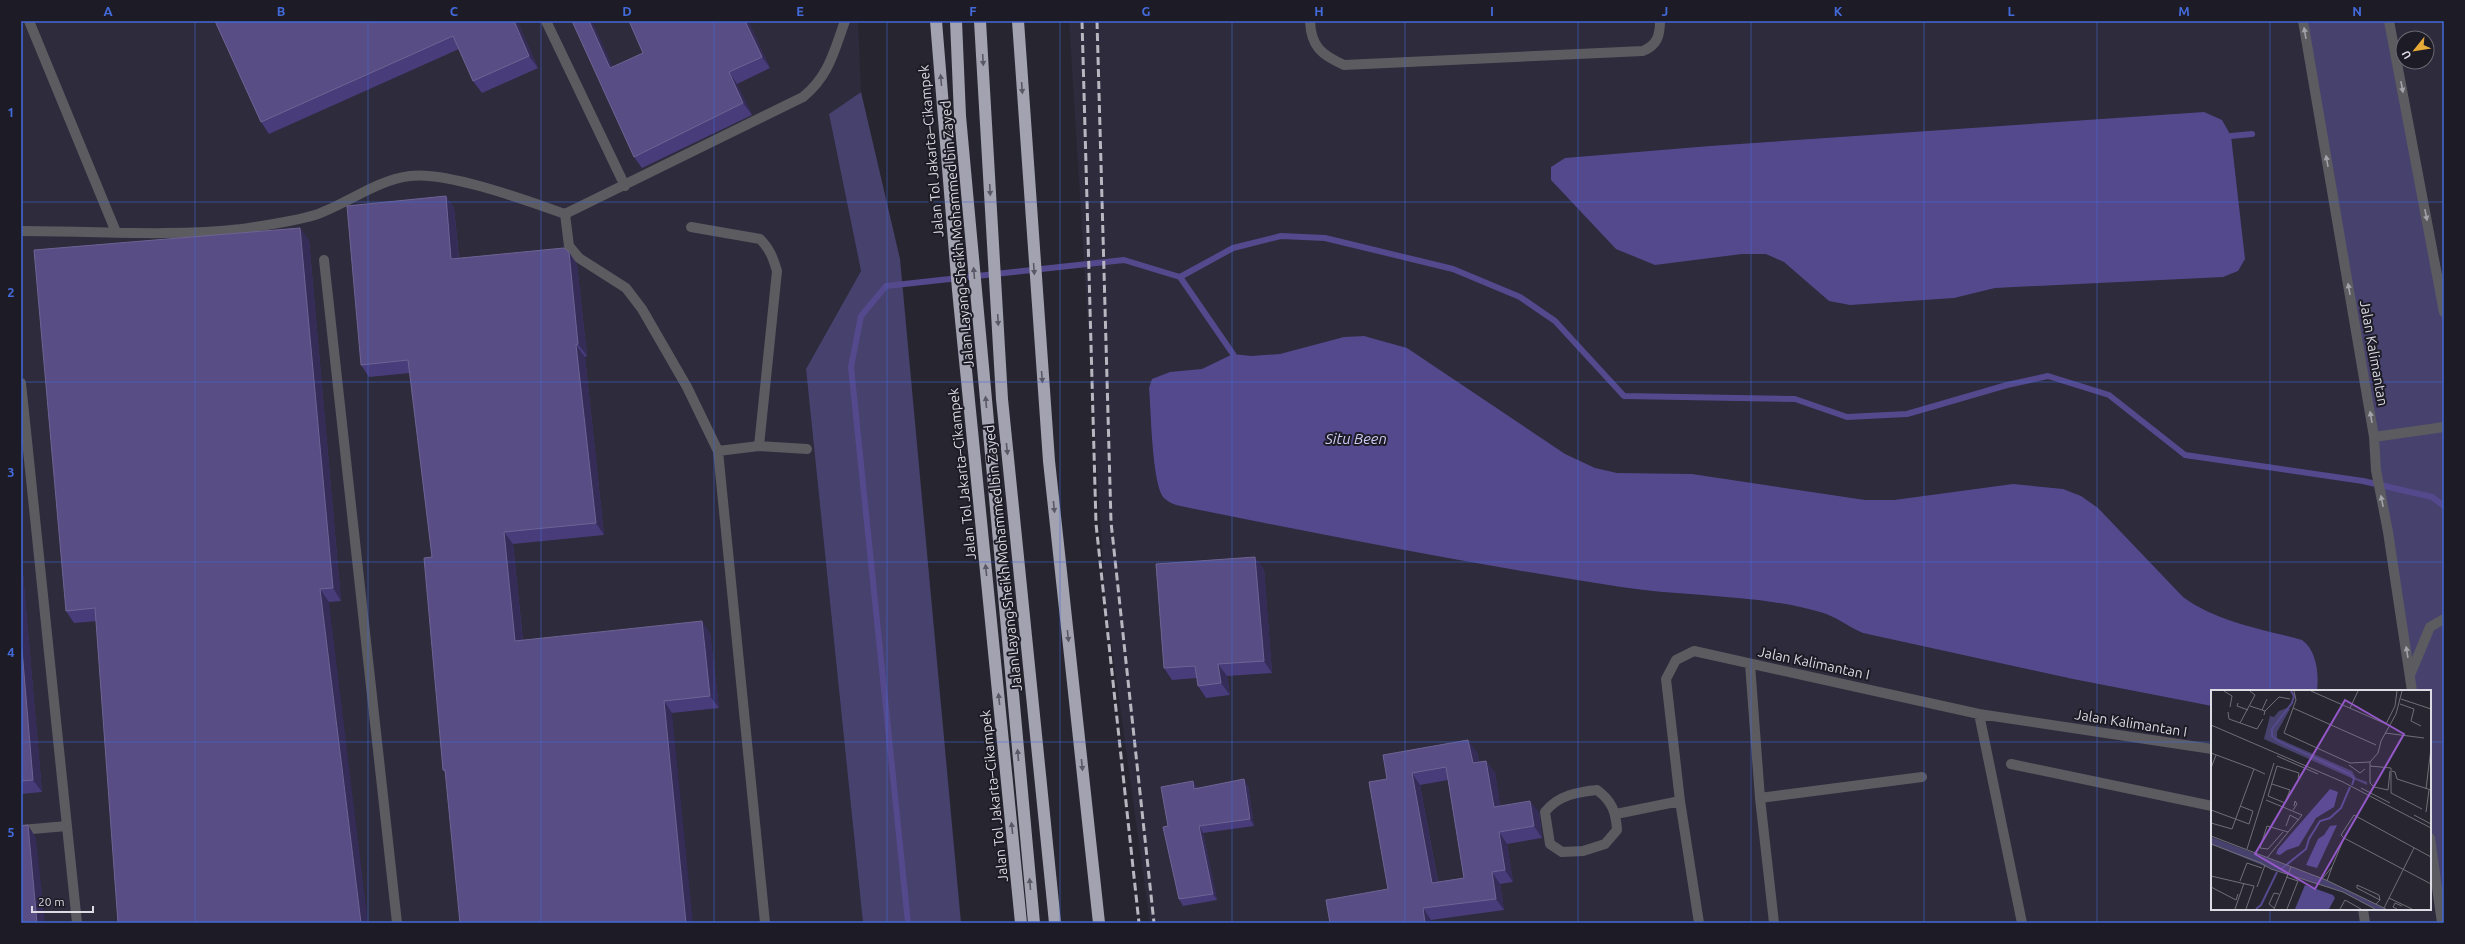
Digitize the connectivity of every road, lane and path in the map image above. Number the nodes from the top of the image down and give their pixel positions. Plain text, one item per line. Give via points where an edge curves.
1 (29, 21) edge
2 (546, 21) edge
3 (845, 21) edge
4 (936, 21) edge
5 (956, 21) edge
6 (980, 21) edge
7 (1018, 21) edge
8 (1310, 21) edge
9 (1660, 21) edge
10 (2303, 21) edge
11 (2389, 21) edge
12 (624, 186) junction
13 (565, 214) junction
14 (691, 227) dead end
15 (21, 231) edge
16 (116, 232) junction
17 (324, 260) dead end
18 (2444, 312) edge
19 (21, 383) edge
20 (2444, 427) edge
21 (2374, 437) junction
22 (760, 446) junction
23 (807, 450) dead end
24 (718, 451) junction
25 (2444, 620) edge
26 (1750, 664) junction
27 (2410, 676) junction
28 (2412, 690) edge
29 (1979, 714) junction
30 (2211, 749) edge
31 (2011, 764) dead end
32 (1922, 777) dead end
33 (1760, 798) junction
34 (1680, 801) junction
35 (2211, 806) edge
36 (1616, 814) junction
37 (67, 826) junction
38 (21, 830) edge
39 (2431, 845) edge
40 (2363, 910) edge
41 (78, 923) edge
42 (397, 923) edge
43 (765, 923) edge
44 (1021, 923) edge
45 (1034, 923) edge
46 (1055, 923) edge
47 (1099, 923) edge
48 (1699, 923) edge
49 (1774, 923) edge
50 (2022, 923) edge
51 (2366, 923) edge
52 (2442, 923) edge

1 - 16 street
2 - 12 street
3 - 12 street via 826,73 803,97
44 -> 4 highway, Jalan Tol Jakarta–Cikampek via 953,231
45 -> 5 highway, Jalan Layang Sheikh Mohammed bin Zayed via 960,116
6 -> 46 highway, Jalan Layang Sheikh Mohammed bin Zayed via 1002,399
7 -> 47 highway via 1049,461
8 - 9 street via 1314,43 1327,57 1344,64 1642,51 1652,47 1658,39
21 -> 10 street, Jalan Kalimantan
11 -> 18 street
12 - 13 street
13 - 16 street via 446,179 410,176 383,184 316,214 291,221 240,229 194,232
13 - 24 street via 569,246 579,258 626,288 642,309 687,387
14 - 22 street via 760,239 768,247 773,258 777,272
15 - 16 street
17 - 42 street
19 - 37 street
20 - 21 street
27 -> 21 street, Jalan Kalimantan via 2376,470
22 - 23 street
22 - 24 street
24 - 43 street
25 - 27 street via 2430,627
26 - 29 street, Jalan Kalimantan I
26 - 33 street
26 - 34 street, Jalan Kalimantan I via 1694,651 1676,660 1666,679
27 - 28 street, Jalan Kalimantan
29 - 30 street, Jalan Kalimantan I
29 - 50 street
31 - 35 street
32 - 33 street
33 - 49 street
34 - 36 street
34 - 48 street, Jalan Kalimantan I
36 - 36 street via 1617,830 1606,844 1583,851 1562,852 1550,844 1545,812 1551,804 1575,793 1597,790 1609,798
37 - 38 street
37 - 41 street
39 - 52 street
40 - 51 street

